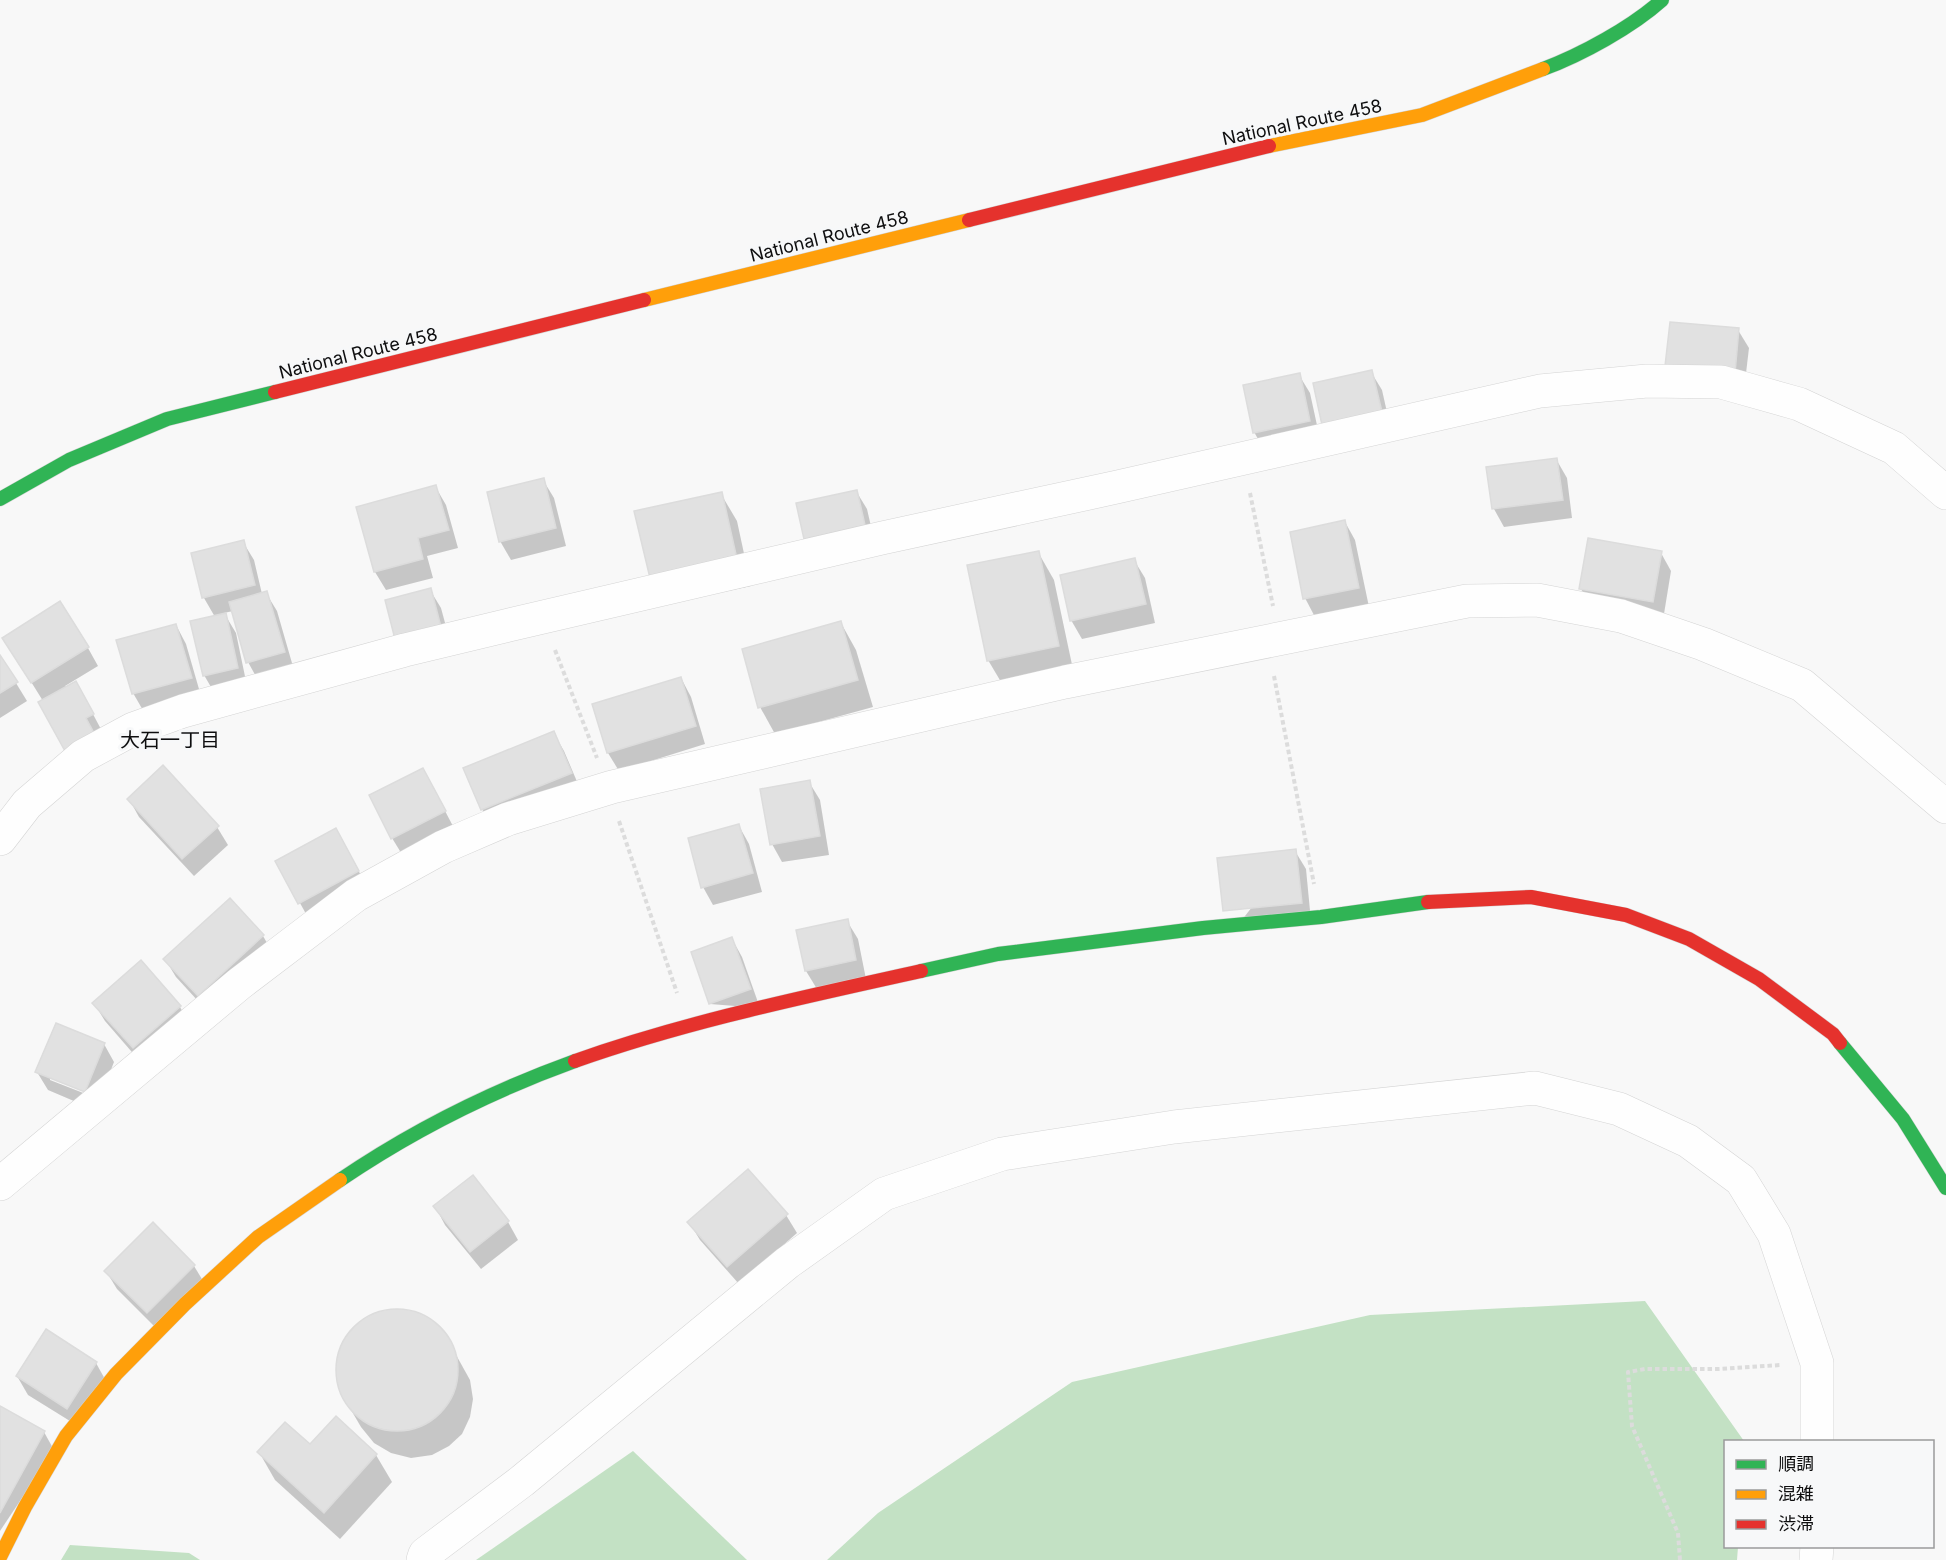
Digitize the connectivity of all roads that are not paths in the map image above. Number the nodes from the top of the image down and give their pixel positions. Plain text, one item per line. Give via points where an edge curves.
1 (1662, 0) edge
2 (1946, 493) edge
3 (0, 499) edge
4 (1946, 807) edge
5 (0, 839) edge
6 (0, 1184) edge
7 (1946, 1188) edge
8 (1817, 1440) edge
9 (0, 1557) edge
10 (423, 1560) edge

1 - 3 main road, National Route 458 via 1644,16 1563,63 1422,115 1254,150 167,419 69,460
2 - 5 street via 1894,448 1798,404 1721,382 1647,381 1540,392 543,617 183,711 133,729 83,756 27,804
4 - 6 street via 1802,685 1703,644 1621,616 1537,600 1467,601 1065,682 608,788 497,824 443,847 356,895 239,984
7 - 9 main road via 1903,1119 1833,1034 1759,979 1689,939 1626,915 1531,897 1439,900 998,954 760,1006 615,1047 478,1101 425,1128 258,1237 185,1304 116,1374 66,1436
8 - 10 street via 1817,1363 1774,1234 1741,1180 1688,1141 1619,1109 1535,1088 1174,1127 1002,1154 884,1194 787,1263 522,1480 425,1554

